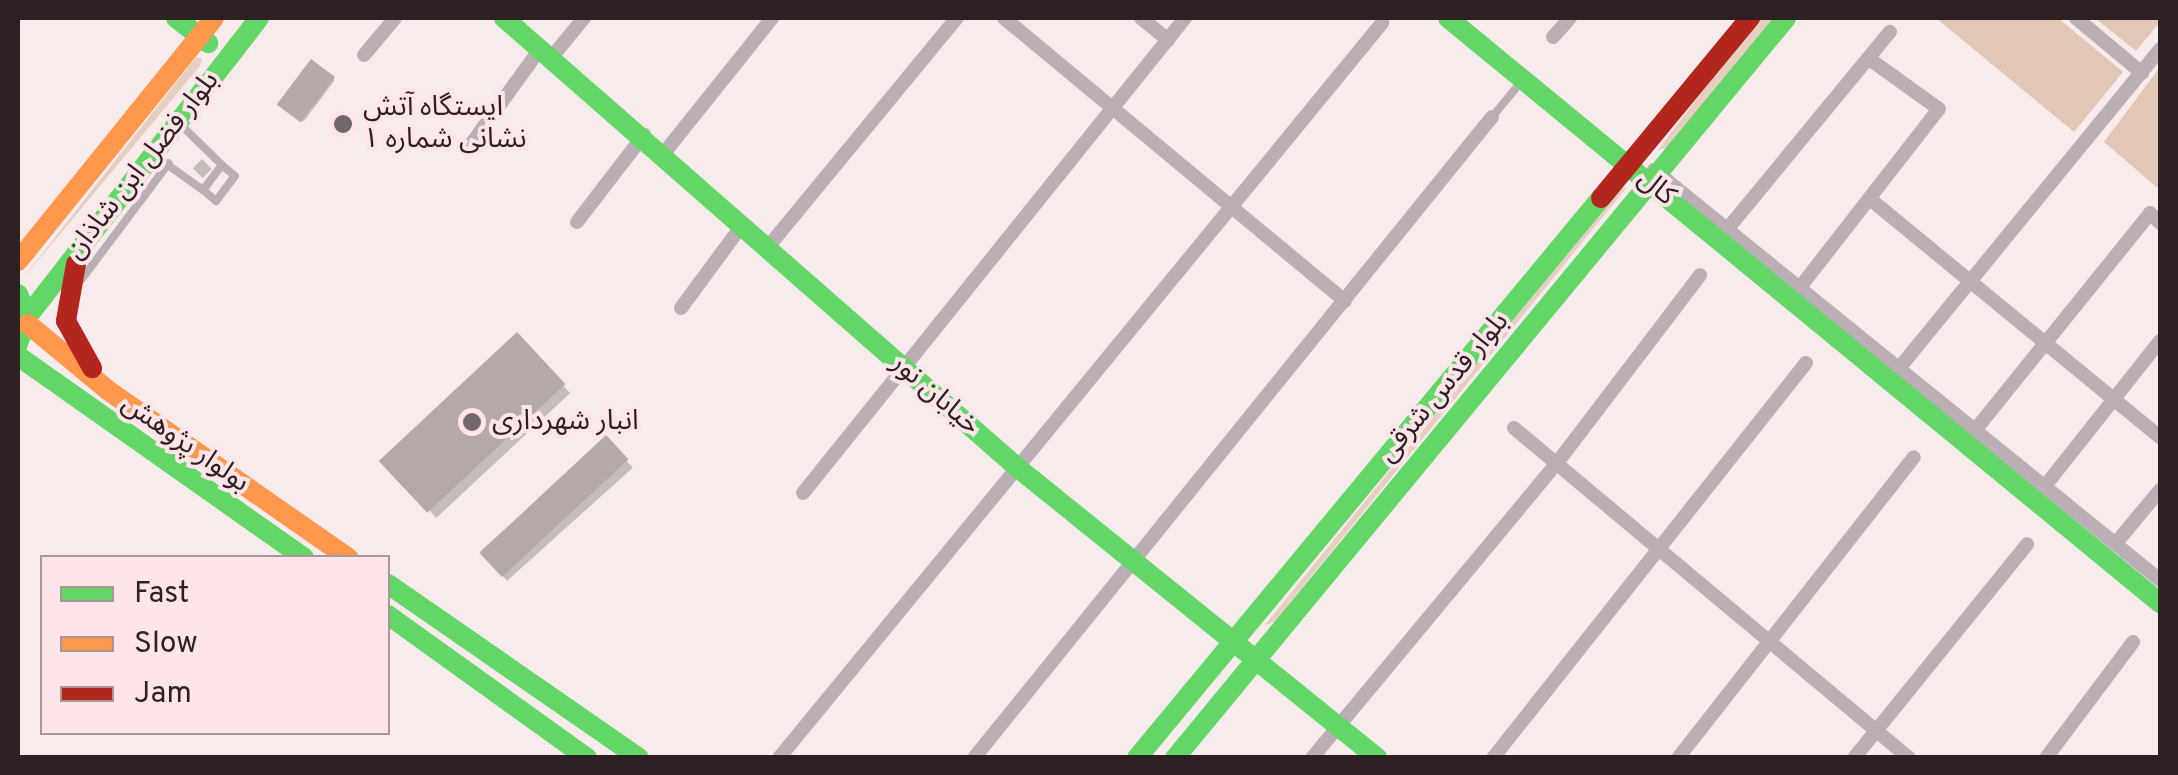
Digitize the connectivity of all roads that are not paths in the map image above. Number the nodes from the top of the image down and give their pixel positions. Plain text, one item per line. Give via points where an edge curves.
1 (176, 18) edge
2 (214, 18) edge
3 (395, 18) edge
4 (504, 18) edge
5 (584, 18) edge
6 (772, 18) edge
7 (957, 18) edge
8 (1004, 18) edge
9 (1141, 18) edge
10 (1185, 18) edge
11 (1448, 18) edge
12 (1570, 18) edge
13 (1750, 18) edge
14 (1786, 18) edge
15 (2076, 18) edge
16 (1384, 20) edge
17 (248, 22) edge
18 (1890, 32) dead end
19 (199, 36) junction
20 (1554, 37) dead end
21 (1168, 40) junction
22 (2160, 49) edge
23 (546, 53) junction
24 (364, 55) dead end
25 (227, 58) junction
26 (1868, 58) junction
27 (2142, 72) junction
28 (1524, 78) junction
29 (1114, 107) junction
30 (1492, 117) joint
31 (178, 120) junction
32 (644, 136) junction
33 (472, 143) dead end
34 (664, 153) junction
35 (169, 163) junction
36 (222, 166) junction
37 (1629, 166) junction
38 (142, 167) junction
39 (1654, 176) junction
40 (203, 190) junction
41 (1870, 199) junction
42 (1231, 206) junction
43 (2155, 218) edge
44 (577, 222) dead end
45 (743, 224) junction
46 (1729, 227) junction
47 (86, 239) junction
48 (768, 247) junction
49 (18, 261) edge
50 (1700, 275) dead end
51 (1968, 281) junction
52 (1801, 286) junction
53 (18, 294) edge
54 (1345, 302) junction
55 (680, 308) dead end
56 (28, 320) junction
57 (66, 321) junction
58 (2160, 341) edge
59 (18, 344) edge
60 (2045, 344) junction
61 (18, 356) edge
62 (1806, 363) dead end
63 (1900, 367) junction
64 (904, 368) junction
65 (109, 391) junction
66 (2114, 400) junction
67 (1514, 428) dead end
68 (1976, 429) junction
69 (2160, 437) edge
70 (1914, 457) dead end
71 (1557, 462) junction
72 (1018, 468) junction
73 (2045, 486) junction
74 (2160, 490) edge
75 (803, 494) dead end
76 (2027, 544) dead end
77 (2116, 544) junction
78 (1662, 550) junction
79 (300, 555) edge
80 (344, 555) edge
81 (1134, 565) junction
82 (2160, 580) edge
83 (390, 585) edge
84 (2160, 603) edge
85 (390, 616) edge
86 (1770, 641) junction
87 (2134, 642) dead end
88 (1233, 644) junction
89 (1254, 662) junction
90 (1336, 727) junction
91 (1876, 730) junction
92 (587, 758) edge
93 (640, 758) edge
94 (778, 758) edge
95 (974, 758) edge
96 (1137, 758) edge
97 (1174, 758) edge
98 (1312, 758) edge
99 (1378, 758) edge
100 (1494, 758) edge
101 (1678, 758) edge
102 (1854, 758) edge
103 (1909, 758) edge
104 (2046, 758) edge

1 - 19 main road
2 - 19 main road, بلوار فضل ابن شاذان
3 - 24 street
4 - 23 main road, خیابان نور
5 - 23 street
6 - 34 street
7 - 48 street
8 - 29 street
9 - 21 street
10 - 21 street
11 - 28 main road, کال
12 - 20 street
13 - 37 main road, بلوار قدس شرقی
14 - 39 main road, بلوار قدس شرقی
15 - 27 street
16 - 42 street
17 - 25 main road, بلوار فضل ابن شاذان
18 - 26 street
19 - 25 main road
19 - 49 main road, بلوار فضل ابن شاذان
21 - 29 street
22 - 27 street
23 - 32 main road, خیابان نور
23 - 33 street
25 - 31 main road, بلوار فضل ابن شاذان
26 - 41 street via 1940,109
26 - 46 street
27 - 51 street
28 - 30 lane
28 - 37 main road, کال
29 - 42 street
29 - 64 street
30 - 54 street
31 - 36 lane
31 - 38 main road, بلوار فضل ابن شاذان
32 - 34 main road, خیابان نور
32 - 44 street
34 - 45 main road, خیابان نور
35 - 38 lane
35 - 40 lane
35 - 57 lane via 101,247
36 - 40 lane
36 - 40 lane via 235,176 216,201
37 - 39 main road, کال
37 - 88 main road, بلوار قدس شرقی
38 - 47 main road, بلوار فضل ابن شاذان
39 - 46 street, کال
39 - 84 main road, کال
39 - 89 main road, بلوار قدس شرقی
41 - 51 street
41 - 52 street
42 - 54 street
42 - 72 street
43 - 60 street
45 - 48 main road, خیابان نور
45 - 55 street
46 - 52 street, کال
47 - 56 main road, بلوار فضل ابن شاذان
47 - 57 main road via 68,284
48 - 64 main road, خیابان نور
50 - 71 street
51 - 60 street
51 - 63 street
52 - 63 street, کال
53 - 56 main road
54 - 81 street
56 - 59 main road, بلوار فضل ابن شاذان
56 - 65 main road, بولوار پژوهش
57 - 65 main road
58 - 66 street
60 - 66 street
60 - 68 street
61 - 79 main road, بولوار پژوهش
62 - 78 street
63 - 68 street, کال
64 - 72 main road, خیابان نور
64 - 75 street
65 - 80 main road, بولوار پژوهش
66 - 69 street
66 - 73 street
67 - 71 street
68 - 73 street, کال
70 - 86 street
71 - 78 street
71 - 90 street
72 - 81 main road, خیابان نور
72 - 94 street
73 - 77 street, کال
74 - 77 street
76 - 91 street
77 - 82 street, کال
78 - 86 street
78 - 100 street
81 - 88 main road, خیابان نور
81 - 95 street
83 - 93 main road
85 - 92 main road
86 - 91 street
86 - 101 street
87 - 104 street
88 - 89 main road, خیابان نور
88 - 96 main road, بلوار قدس شرقی
89 - 90 main road, خیابان نور
89 - 97 main road, بلوار قدس شرقی
90 - 98 street
90 - 99 main road, خیابان نور
91 - 102 street
91 - 103 street

